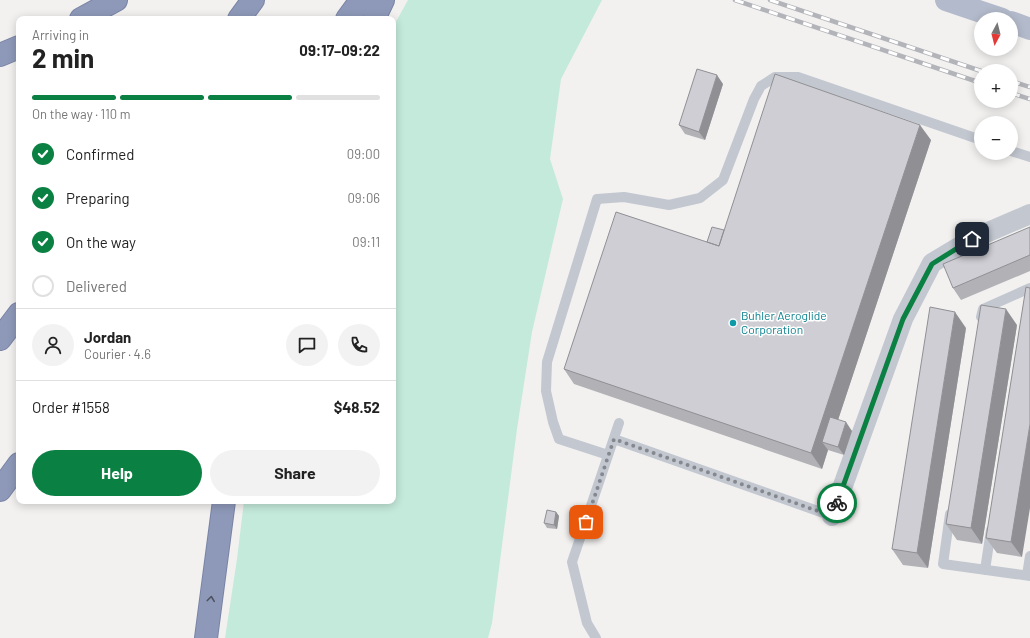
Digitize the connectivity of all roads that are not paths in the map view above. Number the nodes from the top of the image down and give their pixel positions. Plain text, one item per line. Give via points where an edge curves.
1 (116, 0) edge
2 (253, 0) edge
3 (361, 0) edge
4 (383, 0) edge
5 (946, 0) edge
6 (981, 12) edge
7 (87, 16) edge
8 (241, 16) edge
9 (349, 16) edge
10 (375, 16) edge
11 (1018, 25) edge
12 (1030, 29) edge
13 (16, 48) edge
14 (0, 55) edge
15 (974, 138) edge
16 (1018, 153) edge
17 (1030, 157) edge
18 (1030, 214) edge
19 (1028, 291) edge
20 (16, 318) edge
21 (980, 324) edge
22 (0, 339) edge
23 (619, 423) dead end
24 (614, 439) junction
25 (608, 455) junction
26 (16, 468) edge
27 (0, 490) edge
28 (952, 502) edge
29 (224, 504) edge
30 (832, 516) joint
31 (992, 523) edge
32 (1030, 556) edge
33 (985, 570) junction
34 (1029, 576) edge
35 (206, 638) edge
36 (596, 638) edge

1 - 7 highway
2 - 8 highway
3 - 9 highway
4 - 10 highway
5 - 6 main road
11 - 12 main road
13 - 14 highway
15 - 25 lane via 798,77 775,76 761,86 754,99 723,180 700,198 669,205 624,197 597,199 547,362 546,391 559,439
16 - 17 lane
18 - 30 street via 972,239 932,264 903,319
19 - 21 lane via 983,309
20 - 22 highway
23 - 24 lane
24 - 25 lane
24 - 30 lane
25 - 36 lane via 572,562 587,623
26 - 27 highway
28 - 33 lane via 943,564
35 -> 29 highway
31 - 33 lane
32 - 34 lane
33 - 34 lane

